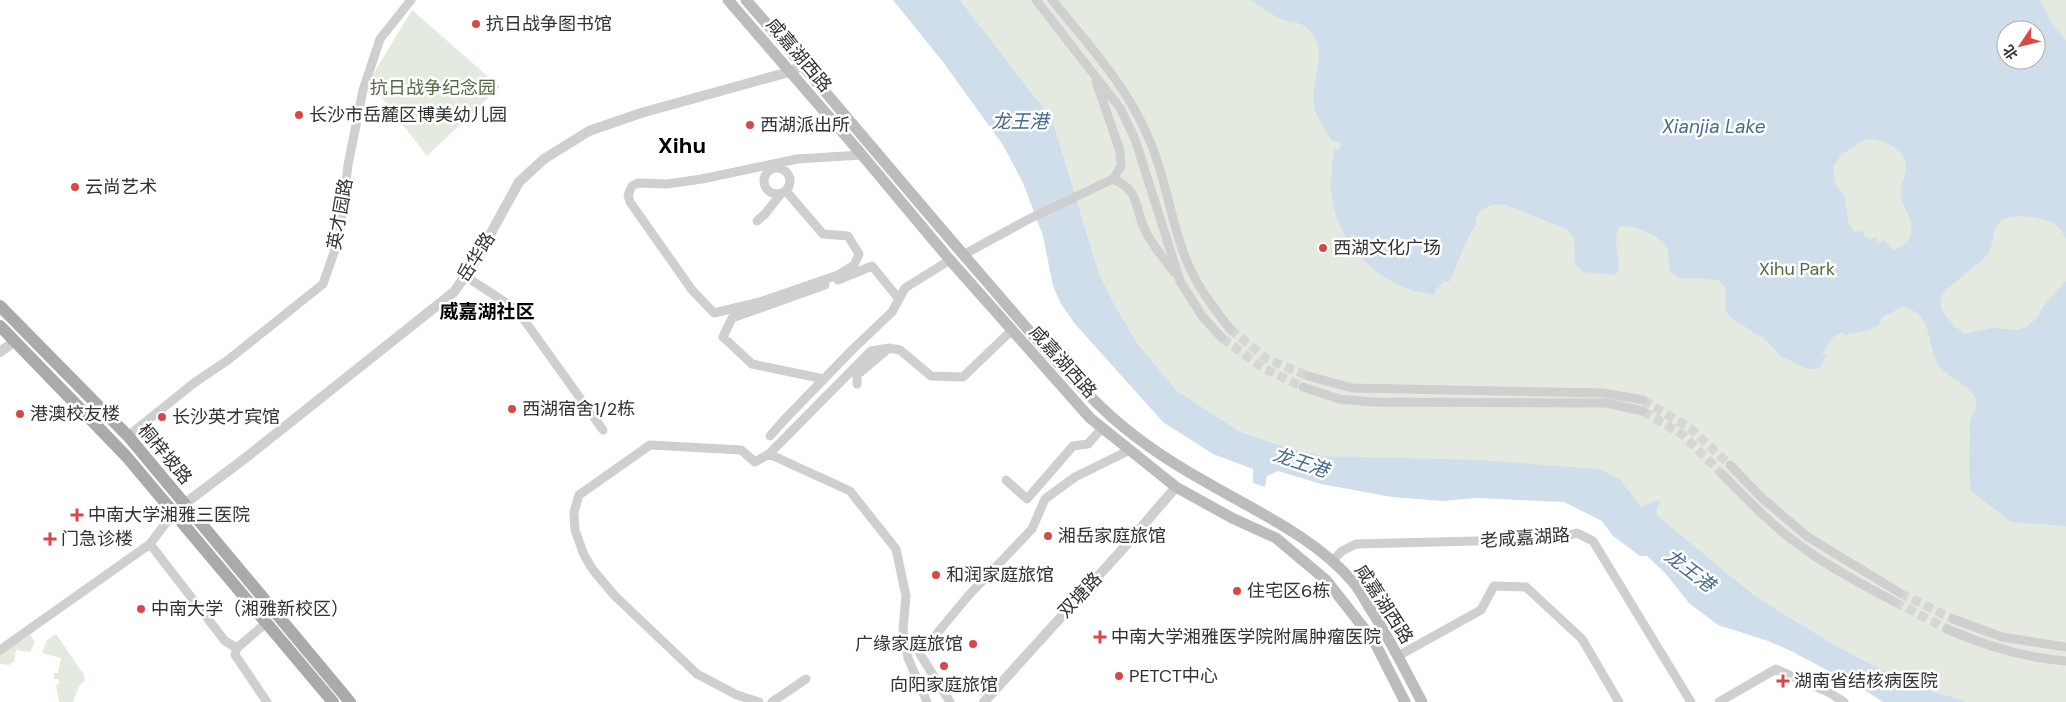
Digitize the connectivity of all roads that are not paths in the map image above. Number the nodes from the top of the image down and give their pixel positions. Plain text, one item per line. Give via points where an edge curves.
1 (411, 0) edge
2 (728, 0) edge
3 (746, 0) edge
4 (1036, 0) edge
5 (1052, 0) edge
6 (802, 65) junction
7 (1092, 71) junction
8 (789, 72) junction
9 (862, 155) junction
10 (1113, 179) junction
11 (757, 221) dead end
12 (963, 255) junction
13 (950, 260) junction
14 (465, 276) junction
15 (1180, 281) junction
16 (899, 299) junction
17 (0, 306) edge
18 (0, 326) edge
19 (1012, 330) junction
20 (1230, 330) tunnel mouth
21 (1222, 338) tunnel mouth
22 (16, 341) junction
23 (889, 348) junction
24 (0, 352) edge
25 (1308, 376) tunnel mouth
26 (824, 379) junction
27 (857, 384) dead end
28 (1303, 387) tunnel mouth
29 (1642, 400) tunnel mouth
30 (1642, 411) tunnel mouth
31 (1102, 428) junction
32 (603, 430) dead end
33 (128, 436) junction
34 (770, 436) dead end
35 (1130, 450) junction
36 (769, 454) junction
37 (1730, 465) tunnel mouth
38 (1723, 475) tunnel mouth
39 (1006, 480) dead end
40 (1176, 487) junction
41 (179, 508) junction
42 (150, 544) junction
43 (898, 556) junction
44 (888, 559) dead end
45 (1332, 560) junction
46 (1900, 593) tunnel mouth
47 (1895, 602) tunnel mouth
48 (1953, 619) tunnel mouth
49 (266, 623) junction
50 (1948, 629) tunnel mouth
51 (2066, 647) edge
52 (237, 648) junction
53 (0, 650) edge
54 (1398, 656) junction
55 (2066, 661) edge
56 (806, 679) dead end
57 (267, 702) edge
58 (333, 702) edge
59 (350, 702) edge
60 (759, 702) edge
61 (772, 702) edge
62 (927, 702) edge
63 (950, 702) edge
64 (984, 702) edge
65 (1405, 702) edge
66 (1422, 702) edge
67 (1619, 702) edge
68 (1691, 702) edge
69 (1719, 702) edge
70 (1844, 702) edge

1 - 33 street, 英才园路 via 380,39 363,90 348,165 339,238 323,284
2 - 8 main road, 咸嘉湖西路
3 - 6 main road, 咸嘉湖西路
4 - 7 street
5 - 20 street via 1116,79 1135,109 1150,141 1186,259 1206,298
6 - 8 street, 岳华路
6 - 12 main road, 咸嘉湖西路
7 - 10 street via 1120,151 1121,166
7 - 15 street via 1120,108 1136,139
8 - 9 main road, 咸嘉湖西路
8 - 14 street, 岳华路 via 589,131 544,159 519,182
9 - 11 street via 797,159 684,182 638,183 632,186 628,195 692,290 714,313 760,302 838,275 854,265 859,254 848,236 823,234 783,193
9 - 13 main road, 咸嘉湖西路
10 - 12 street
10 - 15 street via 1126,184 1132,193 1145,230
12 - 45 main road, 咸嘉湖西路 via 1067,373 1135,436 1206,483 1282,525
13 - 16 street via 905,288
13 - 19 main road, 咸嘉湖西路
14 - 32 street via 517,310
14 - 41 street, 岳华路 via 454,292 422,320
15 - 21 street via 1202,316
16 - 26 street via 892,312
16 - 26 street via 872,266 732,318 723,337 752,364
17 - 33 main road, 桐梓坡路
18 - 22 main road, 桐梓坡路
19 - 23 street via 963,377 931,376 900,350
19 - 31 main road, 咸嘉湖西路
22 - 24 street
22 - 41 main road, 桐梓坡路
23 - 27 street via 857,375
23 - 36 street via 871,351
25 - 29 street via 1352,388 1603,393
26 - 34 street
28 - 30 street via 1339,399 1372,402 1606,403
31 - 35 main road, 咸嘉湖西路
31 - 39 street via 1088,444 1073,446 1026,499
33 - 41 main road, 桐梓坡路
35 - 40 main road, 咸嘉湖西路
35 - 63 street via 1075,477 1046,499 1032,529 968,596 920,654
36 - 43 street via 850,491 896,549
36 - 60 street via 755,462 741,450 650,445 579,495 574,512 575,530 584,555 615,596 696,674 737,696
37 - 46 street via 1762,498 1808,537
38 - 47 street via 1801,546 1829,566
40 - 64 street, 双塘路
40 - 65 main road, 咸嘉湖西路 via 1276,538 1326,580 1374,641
41 - 42 street
41 - 49 main road, 桐梓坡路
41 - 59 main road, 桐梓坡路
42 - 52 street via 225,641
42 - 53 street
43 - 44 street
43 - 62 street via 906,596 903,630 908,658
45 - 54 main road, 咸嘉湖西路 via 1353,582
45 - 68 street, 老咸嘉湖路 via 1356,544 1555,539 1577,533 1592,541
48 - 51 street via 2002,637
49 - 52 street
49 - 58 main road, 桐梓坡路
50 - 55 street via 2022,656
52 - 57 street via 235,655
54 - 66 main road, 咸嘉湖西路
54 - 67 street via 1481,610 1494,586 1526,587 1582,639
56 - 61 street
69 - 70 street via 1776,670

